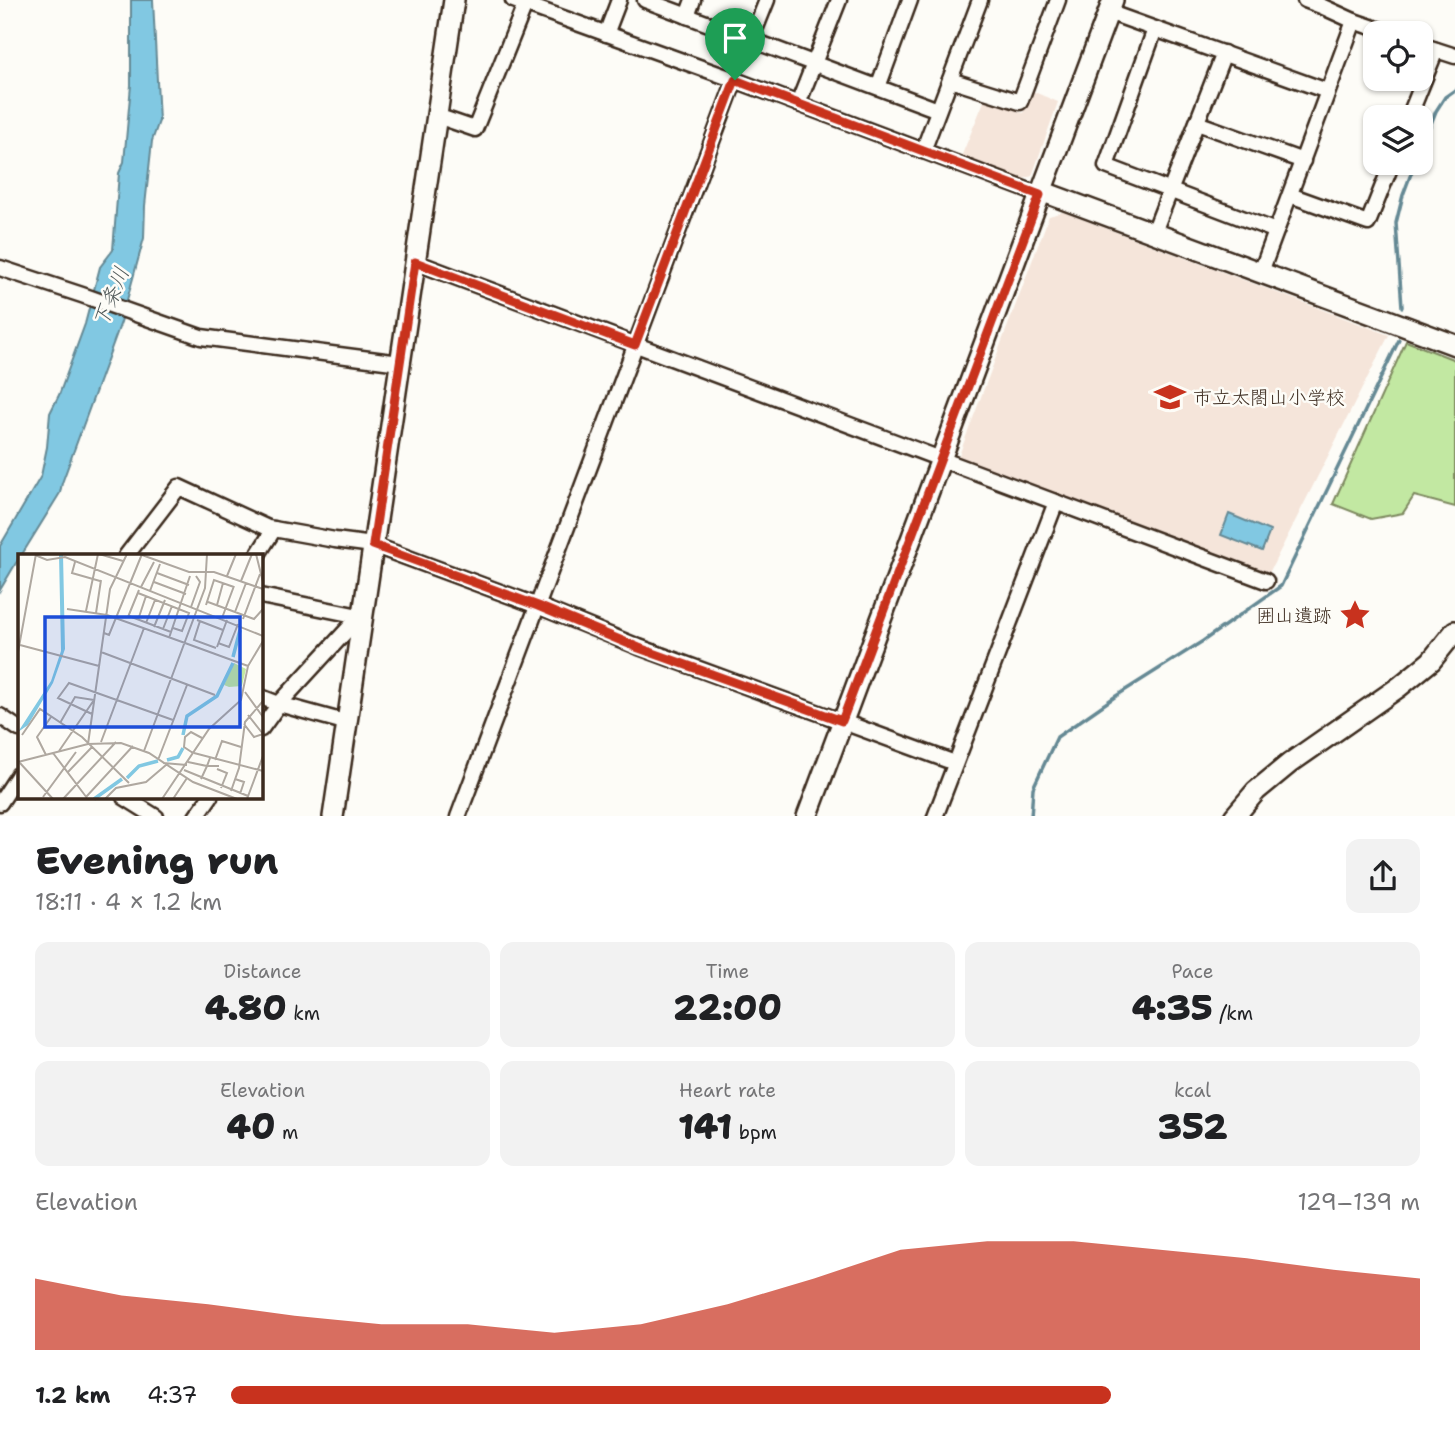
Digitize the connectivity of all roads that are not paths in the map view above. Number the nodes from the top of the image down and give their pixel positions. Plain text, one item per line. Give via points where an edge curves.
1 (454, 0) edge
2 (619, 0) edge
3 (645, 0) edge
4 (693, 0) edge
5 (767, 0) edge
6 (839, 0) edge
7 (910, 0) edge
8 (980, 0) edge
9 (1058, 0) edge
10 (1305, 0) edge
11 (522, 1) edge
12 (1323, 3) edge
13 (1111, 6) edge
14 (687, 16) junction
15 (1354, 21) junction
16 (1363, 24) edge
17 (1155, 29) junction
18 (606, 34) junction
19 (751, 40) junction
20 (1433, 49) edge
21 (1436, 50) junction
22 (1224, 53) junction
23 (1455, 56) edge
24 (815, 64) junction
25 (735, 80) junction
26 (950, 80) junction
27 (878, 87) junction
28 (1327, 91) junction
29 (798, 104) junction
30 (1414, 105) edge
31 (939, 110) junction
32 (437, 116) junction
33 (1197, 123) junction
34 (923, 151) junction
35 (1303, 160) junction
36 (1387, 175) edge
37 (1171, 190) junction
38 (1041, 193) junction
39 (1290, 195) junction
40 (1276, 231) junction
41 (1154, 232) junction
42 (415, 262) junction
43 (0, 268) edge
44 (1261, 272) junction
45 (635, 345) junction
46 (1455, 345) edge
47 (400, 363) junction
48 (939, 460) junction
49 (1056, 502) junction
50 (274, 529) junction
51 (373, 545) junction
52 (128, 554) edge
53 (258, 554) edge
54 (1266, 581) dead end
55 (262, 596) edge
56 (538, 606) junction
57 (362, 616) junction
58 (1455, 631) edge
59 (262, 697) edge
60 (279, 704) junction
61 (0, 716) edge
62 (842, 721) junction
63 (348, 723) junction
64 (18, 724) edge
65 (262, 728) edge
66 (955, 763) junction
67 (18, 776) edge
68 (127, 799) edge
69 (209, 799) edge
70 (0, 803) edge
71 (154, 816) edge
72 (197, 816) edge
73 (333, 816) edge
74 (458, 816) edge
75 (807, 816) edge
76 (935, 816) edge
77 (1235, 816) edge

1 - 32 street
2 - 18 street
3 - 14 street
4 - 14 street
5 - 19 street
6 - 24 street
7 - 27 street
8 - 26 street
9 - 26 street via 1020,102
10 - 12 street
11 - 18 street
11 - 32 street via 475,129
12 - 15 street
13 - 17 street
13 - 38 street
14 - 19 street
15 - 16 street
15 - 28 street
17 - 22 street
17 - 37 street via 1106,166
18 - 25 street
19 - 24 street
20 - 21 street
21 - 23 street
21 - 30 street
22 - 28 street
22 - 33 street
24 - 27 street
24 - 29 street
25 - 29 street
25 - 45 street
26 - 31 street
27 - 31 street
28 - 35 street
29 - 34 street
31 - 34 street
32 - 42 street
33 - 35 street
33 - 37 street
34 - 38 street
35 - 39 street
36 - 39 street via 1368,223
37 - 40 street
37 - 41 street
38 - 41 street
38 - 48 street
39 - 40 street
40 - 44 street
41 - 44 street
42 - 45 street
42 - 47 street
43 - 47 street via 201,337
44 - 46 street
45 - 48 street
45 - 56 street
47 - 51 street
48 - 49 street
48 - 62 street
49 - 54 street
49 - 66 street
50 - 51 street
50 - 52 street via 179,487
50 - 53 street
51 - 56 street
51 - 57 street
55 - 57 street
56 - 62 street via 639,648
56 - 74 street
57 - 60 street
57 - 63 street
58 - 77 street via 1431,661 1290,763
59 - 60 street
60 - 63 street
60 - 65 street
61 - 64 street
62 - 66 street
62 - 75 street
63 - 73 street
66 - 76 street
67 - 70 street
68 - 71 street
69 - 72 street

